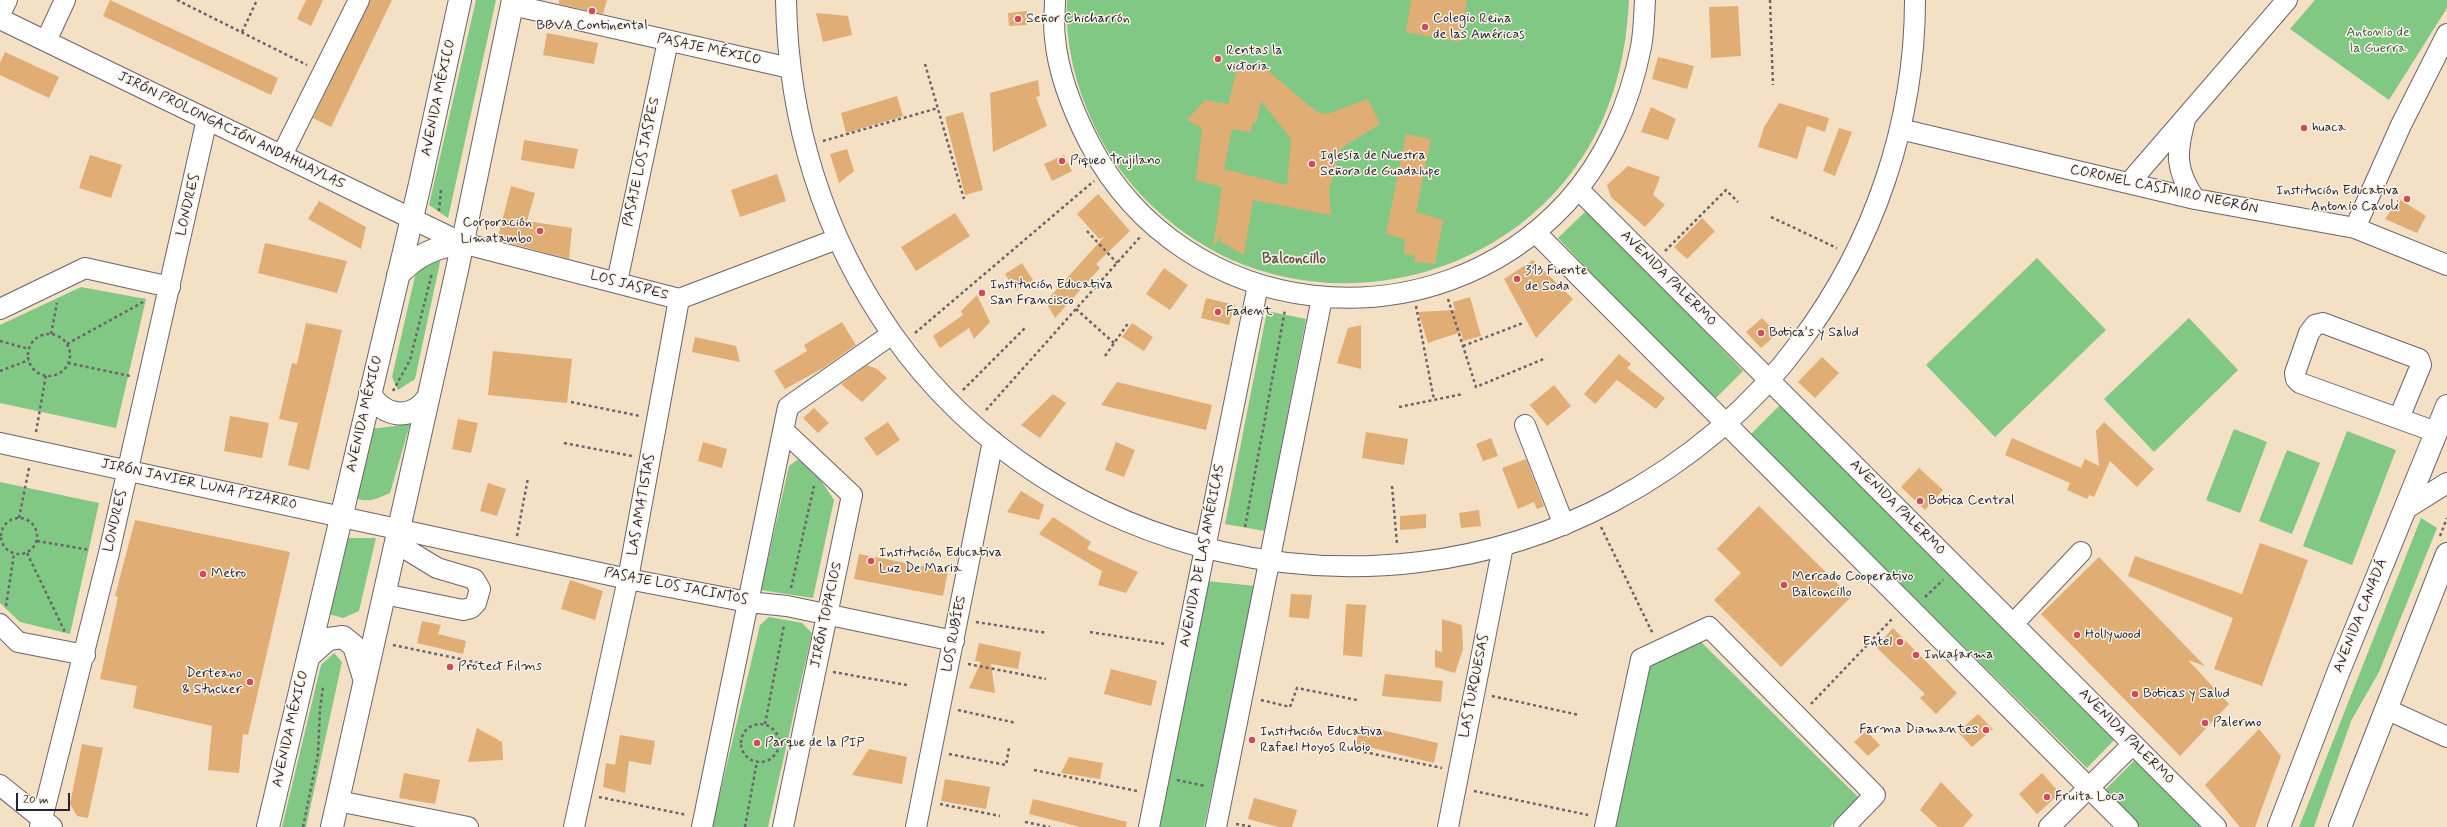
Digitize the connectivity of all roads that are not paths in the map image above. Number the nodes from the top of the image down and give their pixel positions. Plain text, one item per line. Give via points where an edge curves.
1 (7, 0) edge
2 (65, 0) edge
3 (359, 0) edge
4 (460, 0) edge
5 (786, 0) edge
6 (1055, 0) edge
7 (1644, 0) edge
8 (1915, 0) edge
9 (2287, 0) edge
10 (513, 2) edge
11 (0, 14) edge
12 (0, 19) edge
13 (2447, 34) edge
14 (46, 41) junction
15 (668, 41) junction
16 (790, 68) junction
17 (2186, 117) junction
18 (207, 119) junction
19 (1900, 129) junction
20 (282, 155) junction
21 (2129, 183) junction
22 (1578, 189) junction
23 (2195, 199) junction
24 (412, 219) junction
25 (2355, 228) junction
26 (1535, 232) junction
27 (837, 239) junction
28 (462, 243) junction
29 (2447, 265) edge
30 (398, 275) junction
31 (617, 282) junction
32 (1258, 285) junction
33 (170, 287) junction
34 (1322, 298) junction
35 (679, 299) junction
36 (0, 308) edge
37 (896, 340) junction
38 (1769, 380) junction
39 (370, 393) junction
40 (427, 399) junction
41 (2447, 406) edge
42 (2399, 418) junction
43 (1726, 424) junction
44 (1525, 425) dead end
45 (783, 430) junction
46 (2436, 432) junction
47 (993, 441) junction
48 (0, 443) edge
49 (128, 470) junction
50 (2447, 483) edge
51 (2404, 510) junction
52 (340, 516) junction
53 (1564, 525) junction
54 (397, 536) junction
55 (440, 539) junction
56 (468, 544) junction
57 (1503, 546) junction
58 (1205, 549) junction
59 (2081, 552) dead end
60 (2447, 554) edge
61 (1269, 562) junction
62 (438, 568) junction
63 (459, 574) junction
64 (628, 579) junction
65 (384, 594) junction
66 (748, 602) junction
67 (827, 615) junction
68 (2012, 624) junction
69 (1, 625) edge
70 (954, 641) junction
71 (80, 654) junction
72 (308, 657) junction
73 (365, 681) junction
74 (2386, 708) junction
75 (2447, 737) edge
76 (2133, 744) junction
77 (0, 785) edge
78 (2088, 787) junction
79 (338, 801) junction
80 (703, 823) edge
81 (1606, 823) edge
82 (45, 825) edge
83 (268, 827) edge
84 (332, 827) edge
85 (468, 827) edge
86 (574, 827) edge
87 (783, 827) edge
88 (916, 827) edge
89 (1148, 827) edge
90 (1216, 827) edge
91 (1448, 827) edge
92 (1844, 827) edge
93 (2049, 827) edge
94 (2128, 827) edge
95 (2216, 827) edge
96 (2279, 827) edge
97 (2340, 827) edge

1 - 11 street
2 - 14 street
3 - 20 street
4 - 24 main road, AVENIDA MÉXICO
5 - 16 street
6 - 32 street via 1054,38 1072,109 1105,172 1127,200 1152,225 1184,250 1220,270
7 - 22 street via 1642,45 1629,96 1608,145
8 - 19 street via 1910,78
9 - 17 street
10 - 15 street, PASAJE MÉXICO
10 - 28 main road
12 - 14 street, JIRÓN PROLONGACIÓN ANDAHUAYLAS
13 - 25 street via 2407,112
14 - 18 street, JIRÓN PROLONGACIÓN ANDAHUAYLAS
15 - 16 street, PASAJE MÉXICO
15 - 31 street, PASAJE LOS JASPES
16 - 27 street via 804,146
17 - 21 street
17 - 23 street via 2178,145 2178,159 2181,174
18 - 20 street, JIRÓN PROLONGACIÓN ANDAHUAYLAS
18 - 33 street, LONDRES
19 - 21 street, CORONEL CASIMIRO NEGRÓN
19 - 38 street via 1873,215 1854,256 1816,321
20 - 24 street, JIRÓN PROLONGACIÓN ANDAHUAYLAS
21 - 23 street, CORONEL CASIMIRO NEGRÓN
22 - 26 street
22 - 38 street, AVENIDA PALERMO
23 - 25 street, CORONEL CASIMIRO NEGRÓN
24 - 28 street, JIRÓN PROLONGACIÓN ANDAHUAYLAS
24 - 30 main road, AVENIDA MÉXICO
25 - 29 street, CORONEL CASIMIRO NEGRÓN
26 - 34 street via 1491,262 1443,283 1413,292 1368,298
26 - 43 street
27 - 35 street, LOS JASPES
27 - 37 street via 862,287
28 - 30 main road via 430,250 412,260
28 - 31 street, LOS JASPES
28 - 40 main road
30 - 39 main road, AVENIDA MÉXICO
31 - 35 street, LOS JASPES
32 - 34 street
32 - 58 street, AVENIDA DE LAS AMÉRICAS
33 - 36 street via 86,268
33 - 49 street, LONDRES
34 - 61 street
35 - 64 street, LAS AMATISTAS
37 - 45 street via 788,407
37 - 47 street via 951,403
38 - 43 street
38 - 68 street, AVENIDA PALERMO
39 - 40 main road via 379,406 396,414 414,411
39 - 52 main road, AVENIDA MÉXICO
40 - 54 main road
41 - 46 main road, AVENIDA CANADÁ
42 - 42 street via 2300,383 2296,379 2295,373 2309,333 2315,325 2323,323 2419,359 2421,365
42 - 46 street
43 - 53 street via 1663,472 1593,512
43 - 78 street
44 - 53 street
45 - 66 street
45 - 67 street, JIRÓN TOPACIOS via 852,495
46 - 51 main road, AVENIDA CANADÁ
47 - 58 street via 1029,468 1106,512 1147,530
47 - 70 street, LOS RUBÍES
48 - 49 street, JIRÓN JAVIER LUNA PIZARRO
49 - 52 street, JIRÓN JAVIER LUNA PIZARRO
49 - 71 street, LONDRES via 109,553
50 - 51 street
51 - 96 main road, AVENIDA CANADÁ
52 - 54 street, JIRÓN JAVIER LUNA PIZARRO
52 - 72 main road, AVENIDA MÉXICO
53 - 57 street
54 - 55 street, PASAJE LOS JACINTOS
54 - 62 street
54 - 65 main road
55 - 56 street, PASAJE LOS JACINTOS
55 - 62 street
56 - 63 street
56 - 64 street, PASAJE LOS JACINTOS
57 - 61 street via 1434,562 1398,566 1321,567
57 - 91 street, LAS TURQUESAS
58 - 61 street
58 - 89 street, AVENIDA DE LAS AMÉRICAS
59 - 68 street
60 - 74 main road
61 - 90 street
62 - 63 street
63 - 65 street via 474,579 480,588 476,603 468,610
64 - 66 street, PASAJE LOS JACINTOS
64 - 86 street, LAS AMATISTAS
65 - 73 main road
66 - 67 street, PASAJE LOS JACINTOS via 787,606
66 - 80 street
67 - 70 street, PASAJE LOS JACINTOS
67 - 87 street, JIRÓN TOPACIOS
68 - 76 street, AVENIDA PALERMO
69 - 71 street via 18,642
70 - 88 street, LOS RUBÍES
71 - 82 street, LONDRES
72 - 73 main road via 328,639 343,637 357,652
72 - 83 main road, AVENIDA MÉXICO
73 - 79 main road
74 - 75 street
74 - 97 main road
76 - 78 street
76 - 95 street, AVENIDA PALERMO
77 - 82 street
78 - 93 street
78 - 94 street
79 - 84 main road
79 - 85 street
81 - 92 street via 1641,659 1709,627 1875,795

